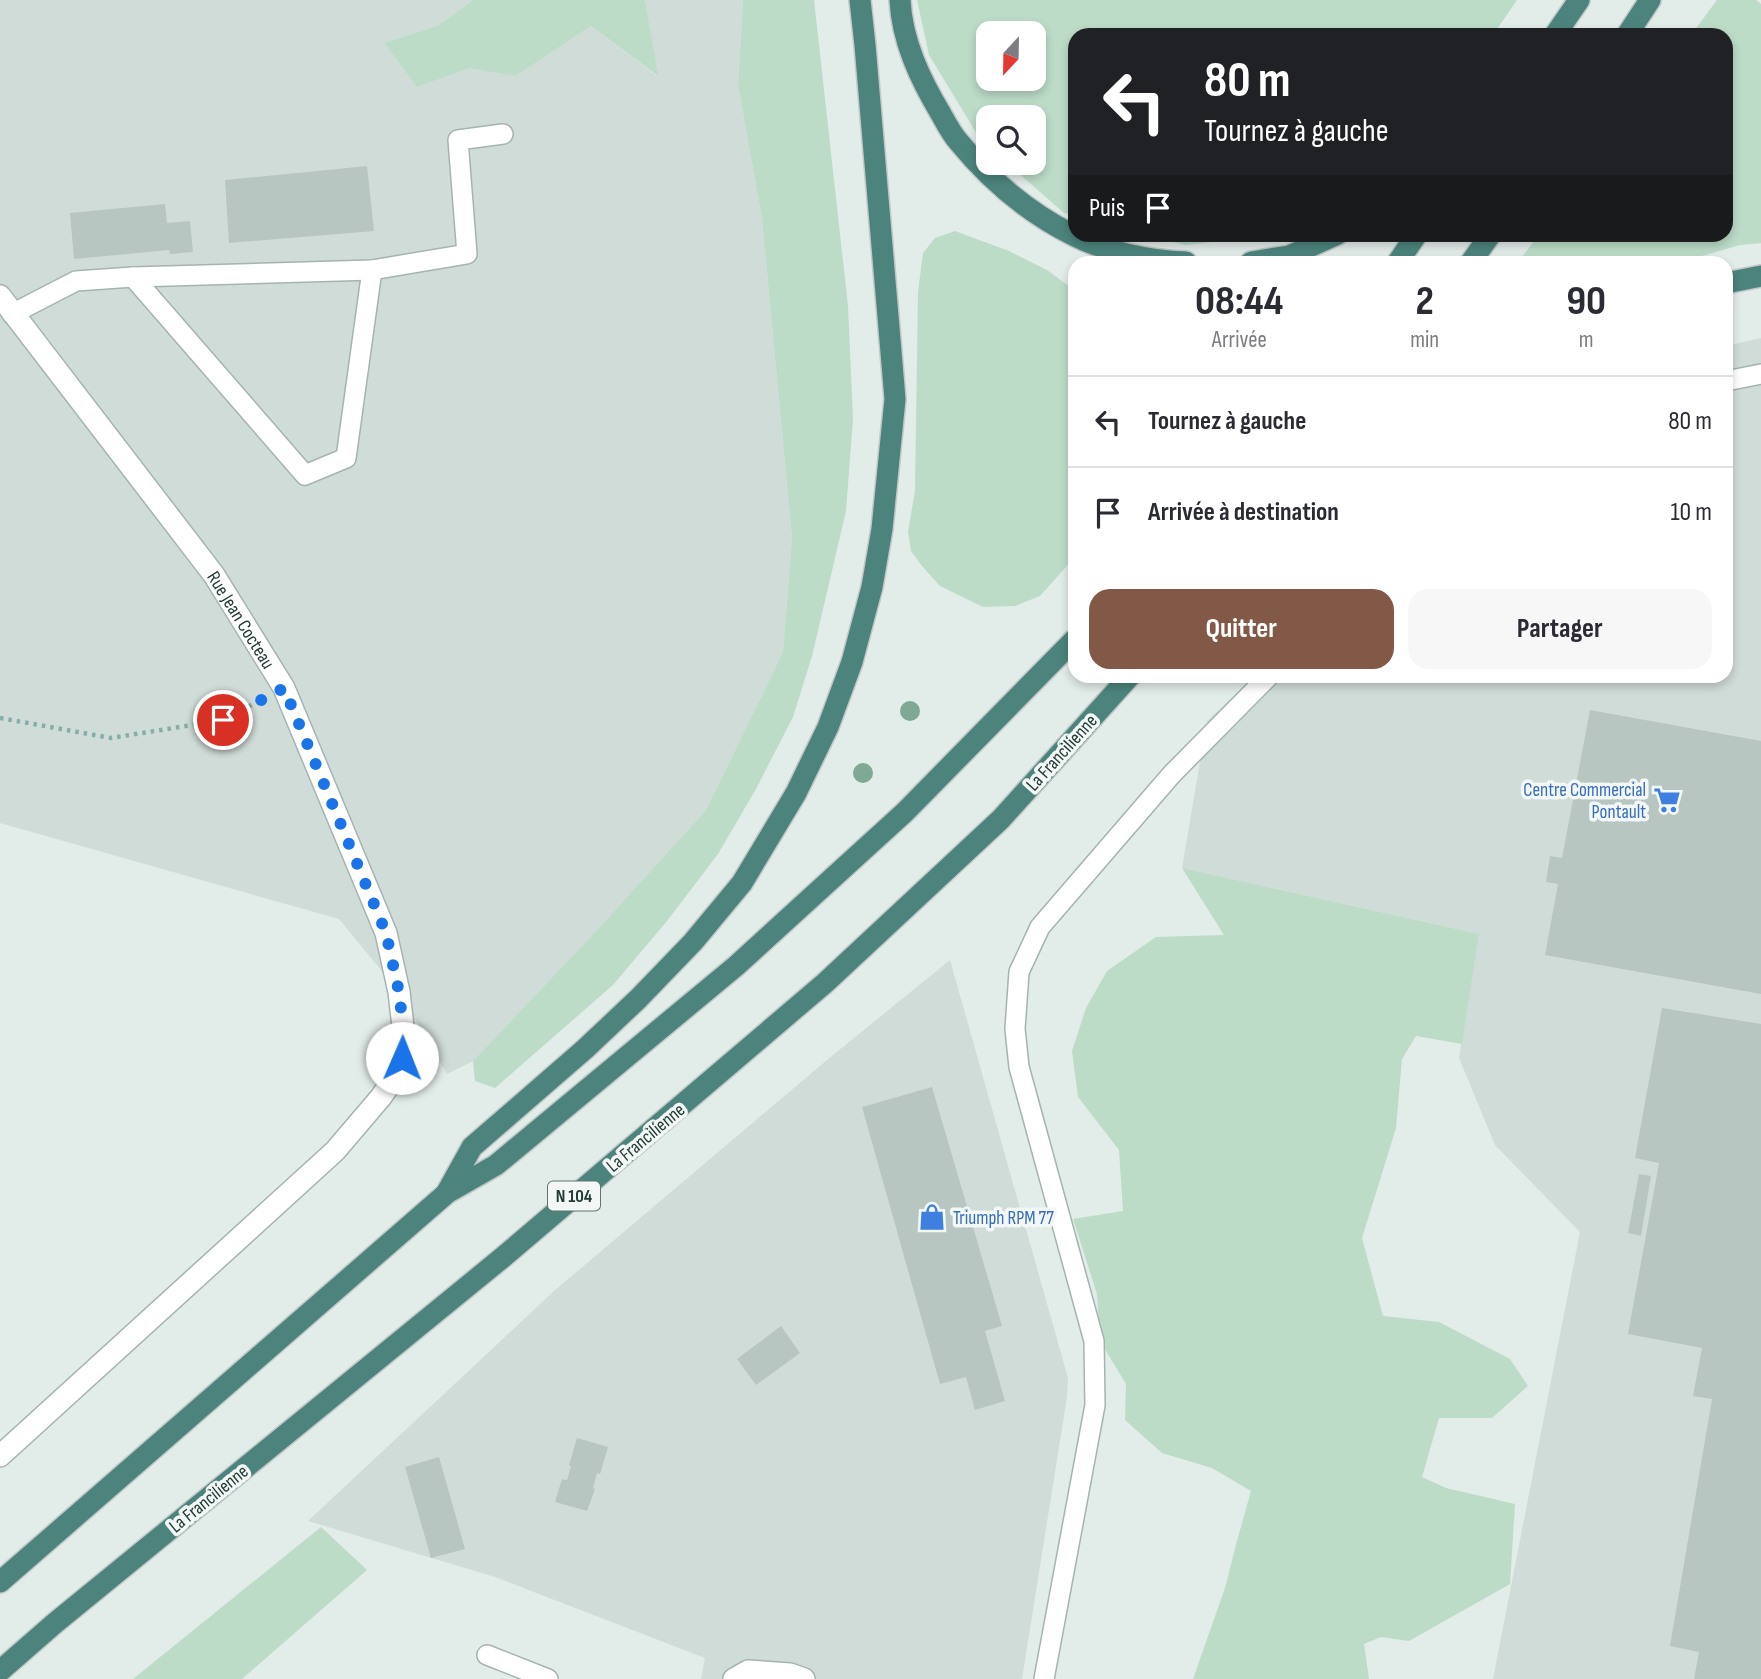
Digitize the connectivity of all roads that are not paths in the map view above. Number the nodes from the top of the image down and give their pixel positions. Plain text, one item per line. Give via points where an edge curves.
1 (860, 0) edge
2 (900, 0) edge
3 (1578, 0) edge
4 (1650, 0) edge
5 (1560, 28) edge
6 (1632, 28) edge
7 (503, 134) dead end
8 (1068, 233) edge
9 (1089, 242) edge
10 (1320, 242) edge
11 (1143, 256) edge
12 (1289, 256) edge
13 (372, 270) junction
14 (1761, 276) edge
15 (133, 277) junction
16 (1733, 282) edge
17 (6, 305) edge
18 (1761, 374) edge
19 (1733, 380) edge
20 (1068, 646) edge
21 (1123, 683) edge
22 (1262, 683) edge
23 (447, 1193) junction
24 (0, 1456) edge
25 (0, 1582) edge
26 (487, 1655) dead end
27 (0, 1671) edge
28 (741, 1675) edge
29 (548, 1679) edge
30 (804, 1679) edge
31 (1044, 1679) edge

1 - 23 highway via 895,399 880,540 852,662 796,793 742,883 638,999 472,1147
2 - 8 highway via 909,47 924,86 956,140 999,185
3 - 5 highway
4 - 6 highway
7 - 13 lane via 458,140 467,254
9 - 11 highway
10 - 12 highway
13 - 15 lane
13 - 15 lane via 346,457 305,475
14 - 16 highway
15 - 17 lane via 76,281
17 - 24 street, Rue Jean Cocteau via 214,575 284,688 386,933 405,1044 399,1071 335,1151
18 - 19 lane
20 - 23 highway via 905,812 736,966 496,1165
21 - 27 highway, La Francilienne / N 104 via 1001,818 825,983 512,1249
22 - 31 lane via 1172,774 1040,927 1019,972 1014,1029 1019,1067 1094,1341 1095,1405
23 - 25 highway
26 - 29 lane
28 - 30 street via 790,1674

